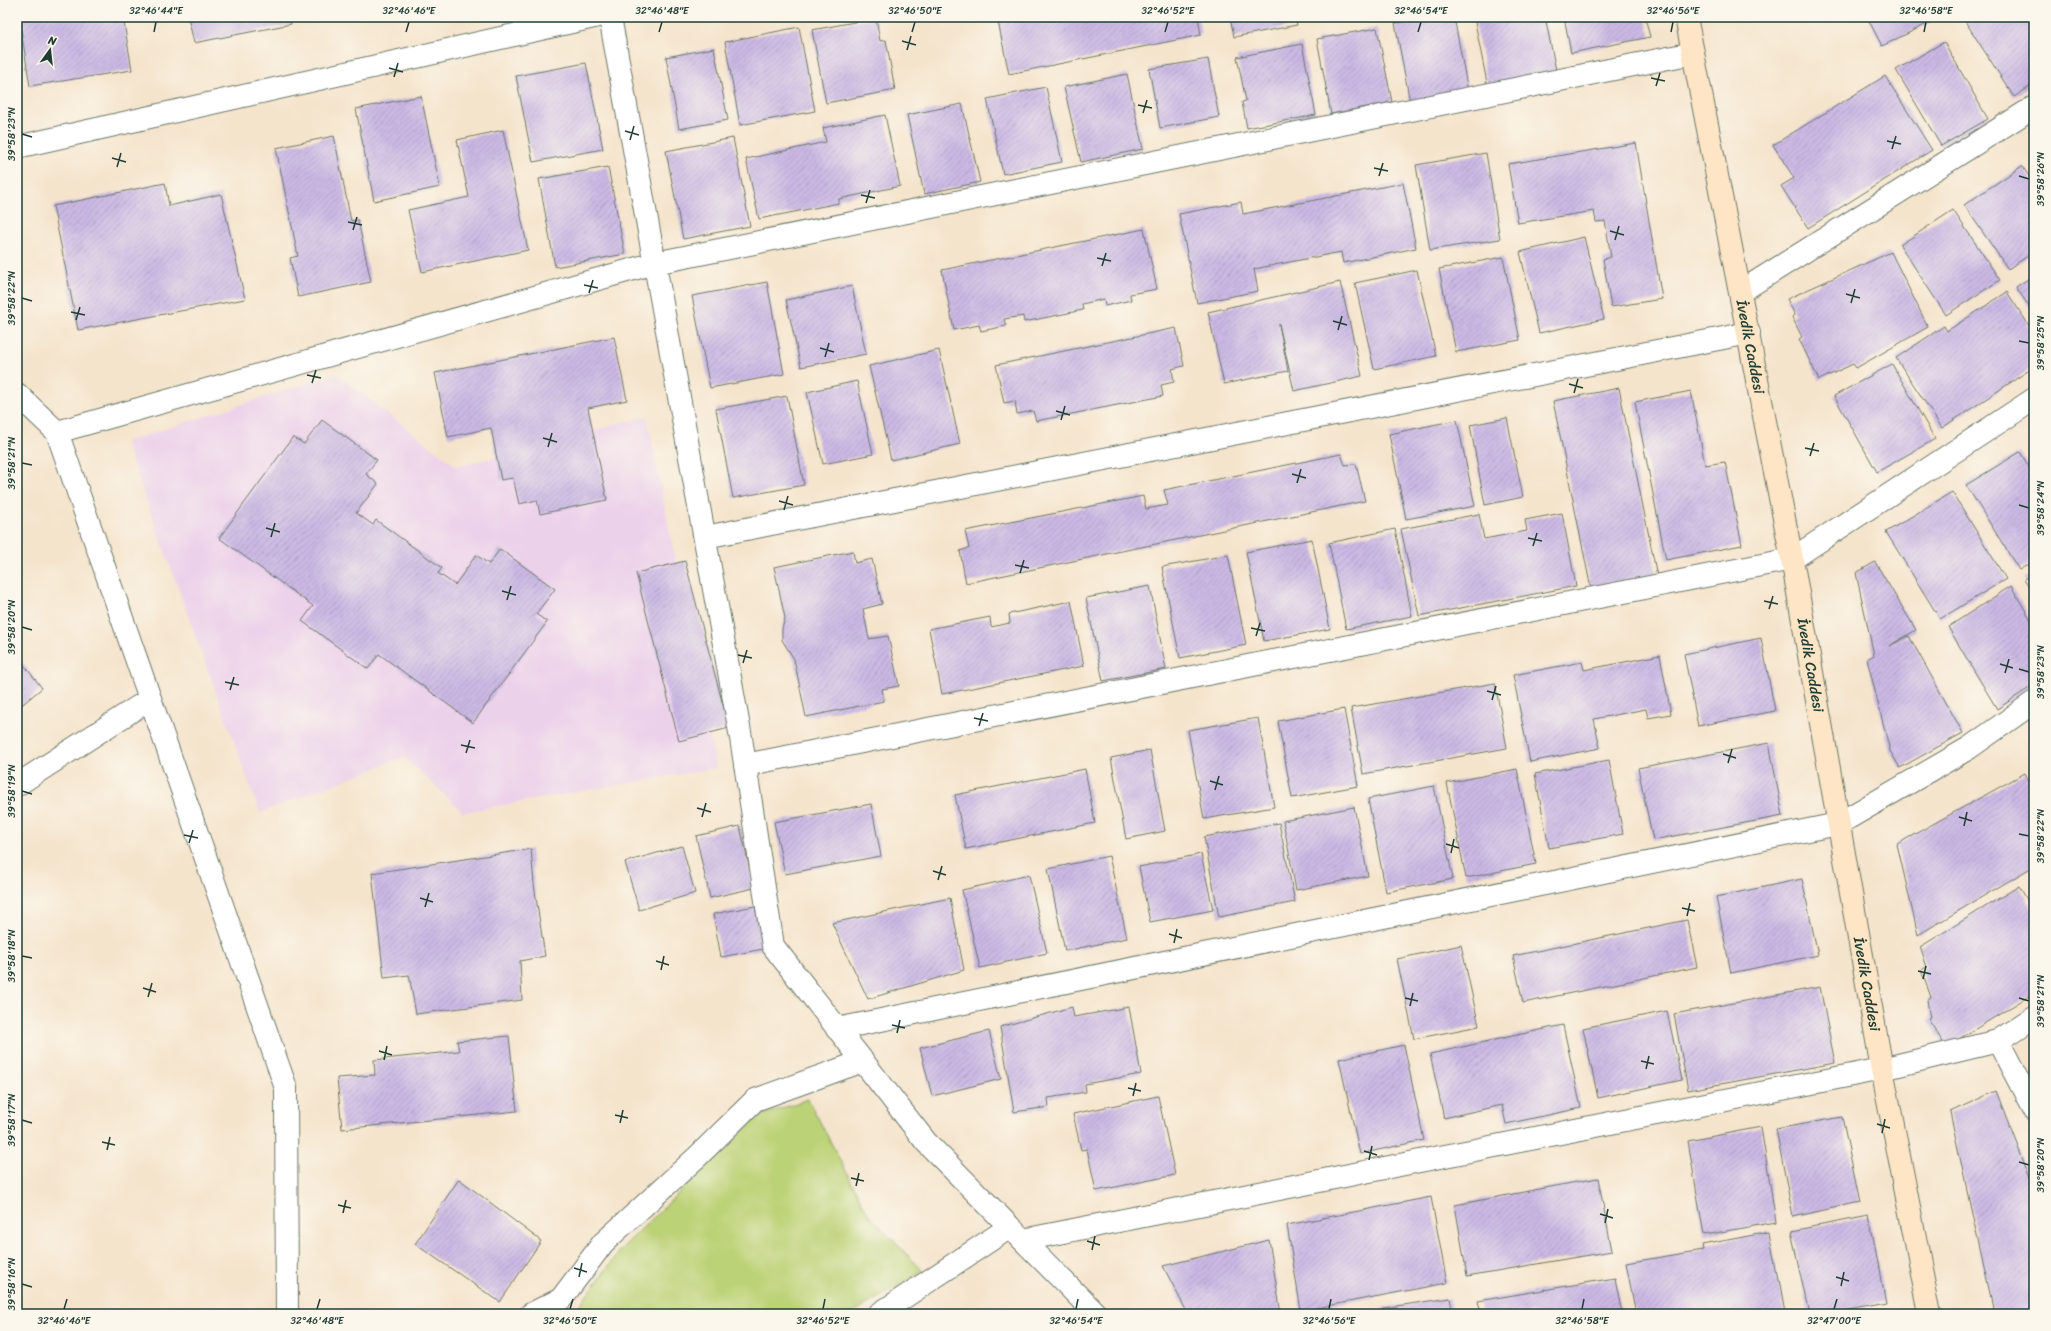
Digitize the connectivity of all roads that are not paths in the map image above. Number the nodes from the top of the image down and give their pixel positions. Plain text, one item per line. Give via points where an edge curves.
1 (594, 17) edge
2 (610, 17) edge
3 (1686, 17) edge
4 (1692, 52) junction
5 (2034, 106) edge
6 (17, 147) edge
7 (655, 263) junction
8 (1740, 292) junction
9 (1749, 333) junction
10 (17, 394) edge
11 (2034, 399) edge
12 (57, 432) junction
13 (705, 537) junction
14 (1792, 560) junction
15 (150, 699) junction
16 (2034, 702) edge
17 (745, 766) junction
18 (17, 785) edge
19 (1838, 824) junction
20 (2034, 1017) edge
21 (837, 1028) junction
22 (1998, 1041) junction
23 (863, 1061) junction
24 (1882, 1069) junction
25 (2034, 1110) edge
26 (1016, 1233) junction
27 (287, 1314) edge
28 (531, 1314) edge
29 (879, 1314) edge
30 (1096, 1314) edge
31 (1930, 1314) edge

1 - 6 street
2 - 7 street
3 - 4 main road, İvedik Caddesi
4 - 7 street
4 - 8 main road, İvedik Caddesi
5 - 8 street
7 - 12 street
7 - 13 street
8 - 9 main road, İvedik Caddesi
9 - 13 street
9 - 14 main road, İvedik Caddesi
10 - 12 street
11 - 14 street
12 - 15 street
13 - 17 street
14 - 17 street
14 - 19 main road, İvedik Caddesi
15 - 18 street
15 - 27 street via 286,1088
16 - 19 street via 1969,748
17 - 21 street via 773,946
19 - 21 street
19 - 24 main road, İvedik Caddesi
20 - 22 street
21 - 23 street
22 - 24 street
22 - 25 street
23 - 26 street via 926,1142
23 - 28 street via 755,1100 603,1243 561,1299
24 - 26 street
24 - 31 main road, İvedik Caddesi
26 - 29 street
26 - 30 street

